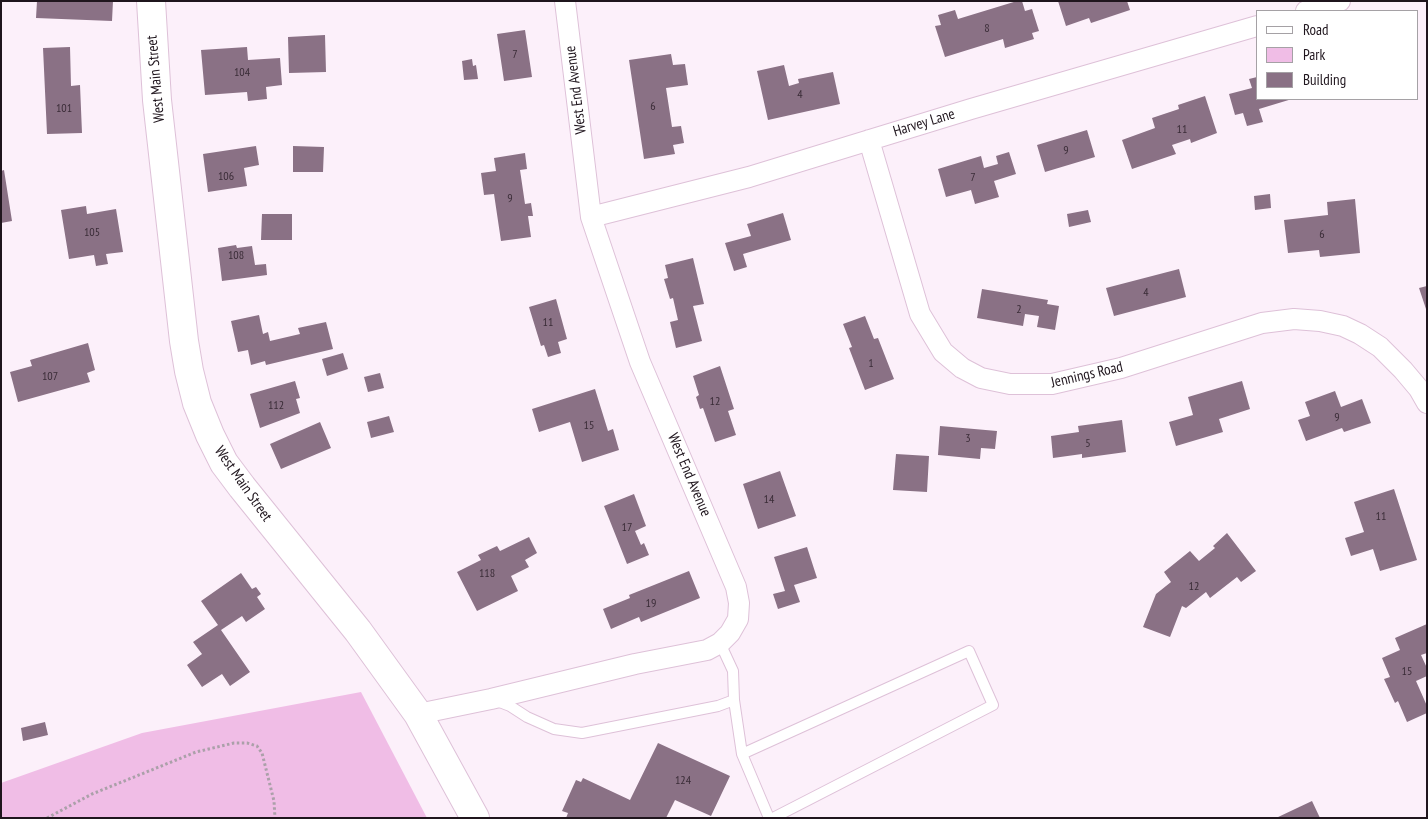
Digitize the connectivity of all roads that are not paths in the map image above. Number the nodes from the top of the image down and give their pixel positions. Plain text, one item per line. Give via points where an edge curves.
1 (151, 1) edge
2 (565, 1) edge
3 (1340, 1) edge
4 (1309, 10) edge
5 (1256, 26) edge
6 (869, 140) junction
7 (591, 217) junction
8 (1427, 403) edge
9 (720, 643) junction
10 (491, 699) junction
11 (734, 700) junction
12 (418, 714) junction
13 (742, 754) junction
14 (474, 818) edge
15 (771, 818) edge

1 - 12 main road, West Main Street via 165,182 185,348 198,403 224,463 358,631
2 - 7 street, West End Avenue
3 - 4 street
5 - 6 street, Harvey Lane
6 - 7 street, Harvey Lane via 748,177
6 - 8 street, Jennings Road via 920,314 943,352 981,378 1010,384 1052,384 1121,368 1262,323 1303,320 1343,326 1360,334 1403,370
7 - 9 street, West End Avenue via 640,362 736,587 738,619
9 - 10 street via 707,650
9 - 11 lane via 733,671
10 - 11 lane via 554,729 582,733
10 - 12 street
11 - 13 lane
12 - 14 main road, West Main Street
13 - 15 lane
13 - 15 lane via 969,651 993,705

